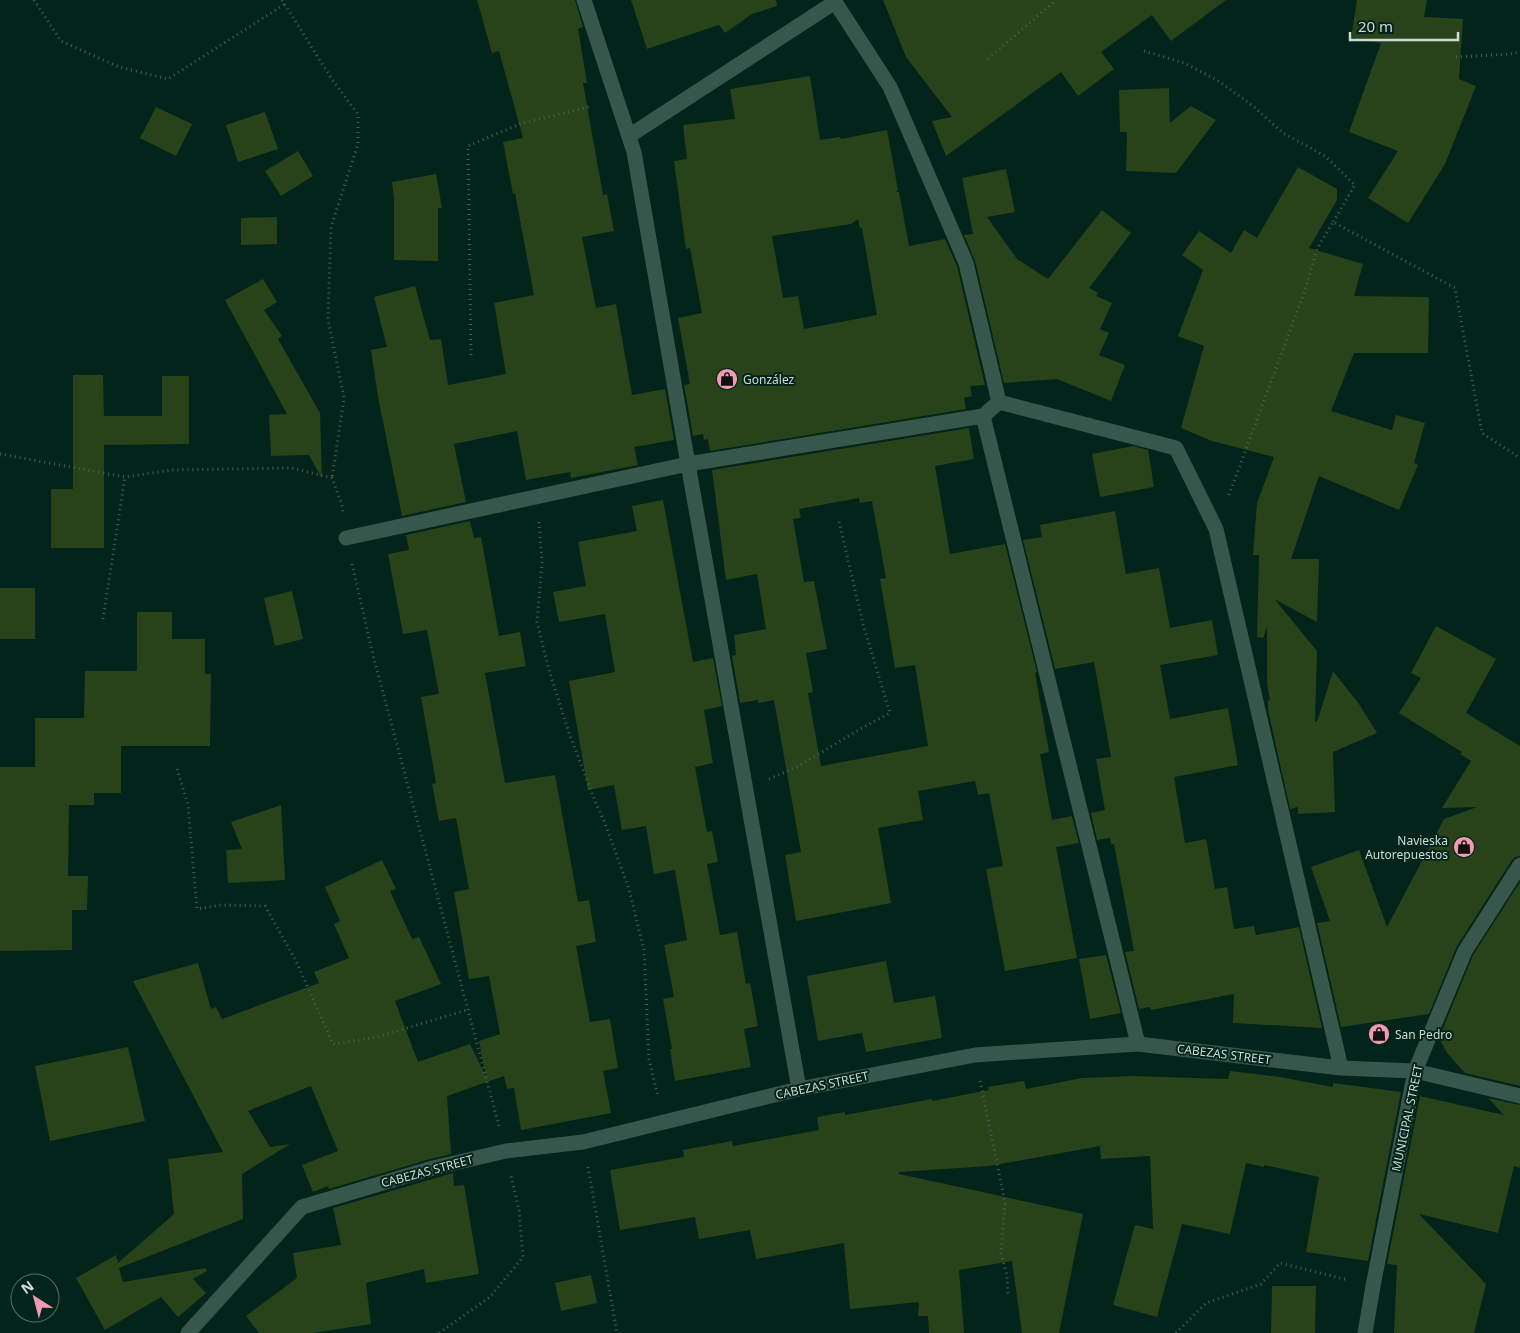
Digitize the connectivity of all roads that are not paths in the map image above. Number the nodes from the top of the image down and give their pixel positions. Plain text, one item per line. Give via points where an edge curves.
1 (584, 0) edge
2 (836, 1) edge
3 (629, 136) junction
4 (999, 402) junction
5 (983, 416) junction
6 (688, 464) junction
7 (346, 538) road end
8 (1520, 865) edge
9 (1138, 1044) junction
10 (1340, 1068) junction
11 (1415, 1071) junction
12 (799, 1089) junction
13 (1520, 1096) edge
14 (188, 1333) edge
15 (1365, 1333) edge

1 - 3 street
2 - 3 street
2 - 4 street via 890,87 966,263
3 - 6 street
4 - 5 street
4 - 10 street via 1176,448 1216,529
5 - 6 street
5 - 9 street
6 - 7 street
6 - 12 street
8 - 11 street, MUNICIPAL STREET via 1465,951
9 - 10 street, CABEZAS STREET
9 - 12 street, CABEZAS STREET via 975,1056
10 - 11 street, CABEZAS STREET
11 - 13 street, CABEZAS STREET
11 - 15 street, MUNICIPAL STREET
12 - 14 street, CABEZAS STREET via 583,1142 506,1151 433,1168 302,1207

